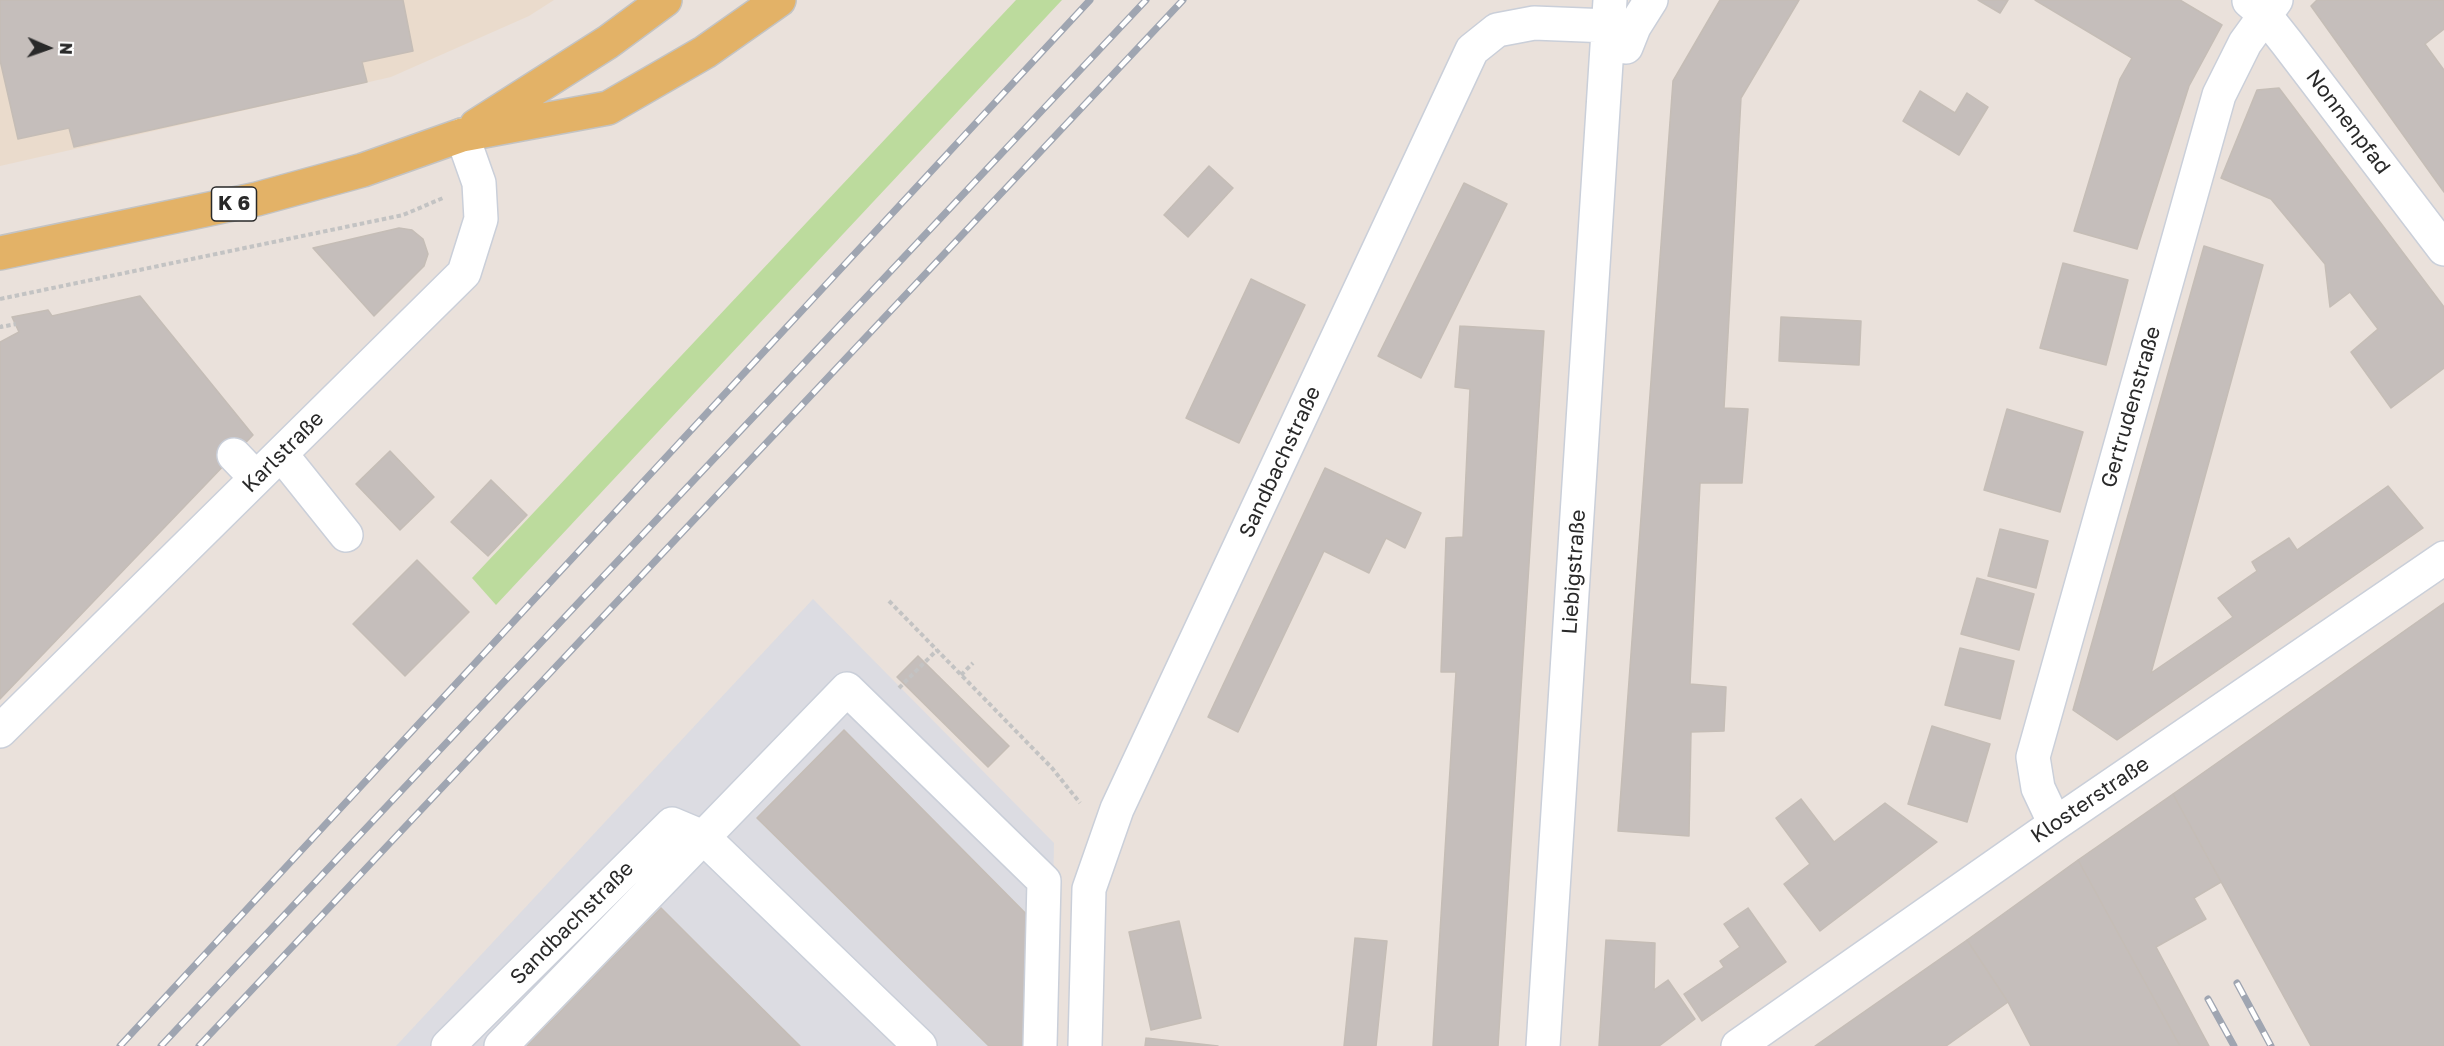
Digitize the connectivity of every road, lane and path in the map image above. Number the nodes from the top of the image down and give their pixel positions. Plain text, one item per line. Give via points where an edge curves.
1 (665, 0) edge
2 (779, 0) edge
3 (2263, 5) edge
4 (1626, 13) edge
5 (462, 135) junction
6 (404, 215) dead end
7 (2444, 249) edge
8 (0, 253) edge
9 (0, 299) edge
10 (16, 324) dead end
11 (0, 325) edge
12 (281, 454) junction
13 (234, 455) dead end
14 (256, 478) junction
15 (346, 535) dead end
16 (2444, 558) edge
17 (889, 601) dead end
18 (937, 650) junction
19 (973, 663) dead end
20 (961, 675) junction
21 (900, 687) dead end
22 (0, 731) edge
23 (2055, 824) junction
24 (1107, 836) junction
25 (703, 837) junction
26 (448, 1046) edge
27 (501, 1046) edge
28 (920, 1046) edge
29 (1040, 1046) edge
30 (1086, 1046) edge
31 (1543, 1046) edge
32 (1738, 1046) edge

1 - 5 main road, K 6 via 608,42
2 - 5 main road, K 6 via 705,52 608,108
3 - 7 street, Nonnenpfad
3 - 23 street, Gertrudenstraße via 2218,95 2033,757 2038,788
4 - 24 street, Sandbachstraße via 1497,30 1472,50
4 - 31 street, Liebigstraße via 1604,98
5 - 8 main road, K 6 via 363,170 256,199
5 - 12 street, Karlstraße via 479,183 481,219 464,273
6 - 9 path
10 - 11 path
12 - 14 street, Karlstraße
12 - 15 street
13 - 14 street
14 - 22 street, Karlstraße
16 - 23 street, Klosterstraße
17 - 18 path
18 - 20 path
18 - 21 path
19 - 20 path
20 - 24 path via 1052,768
23 - 32 street, Klosterstraße
24 - 30 street, Sandbachstraße via 1089,889
25 - 26 street, Sandbachstraße via 672,824
25 - 27 street
25 - 28 street
25 - 29 street via 847,689 1044,881

